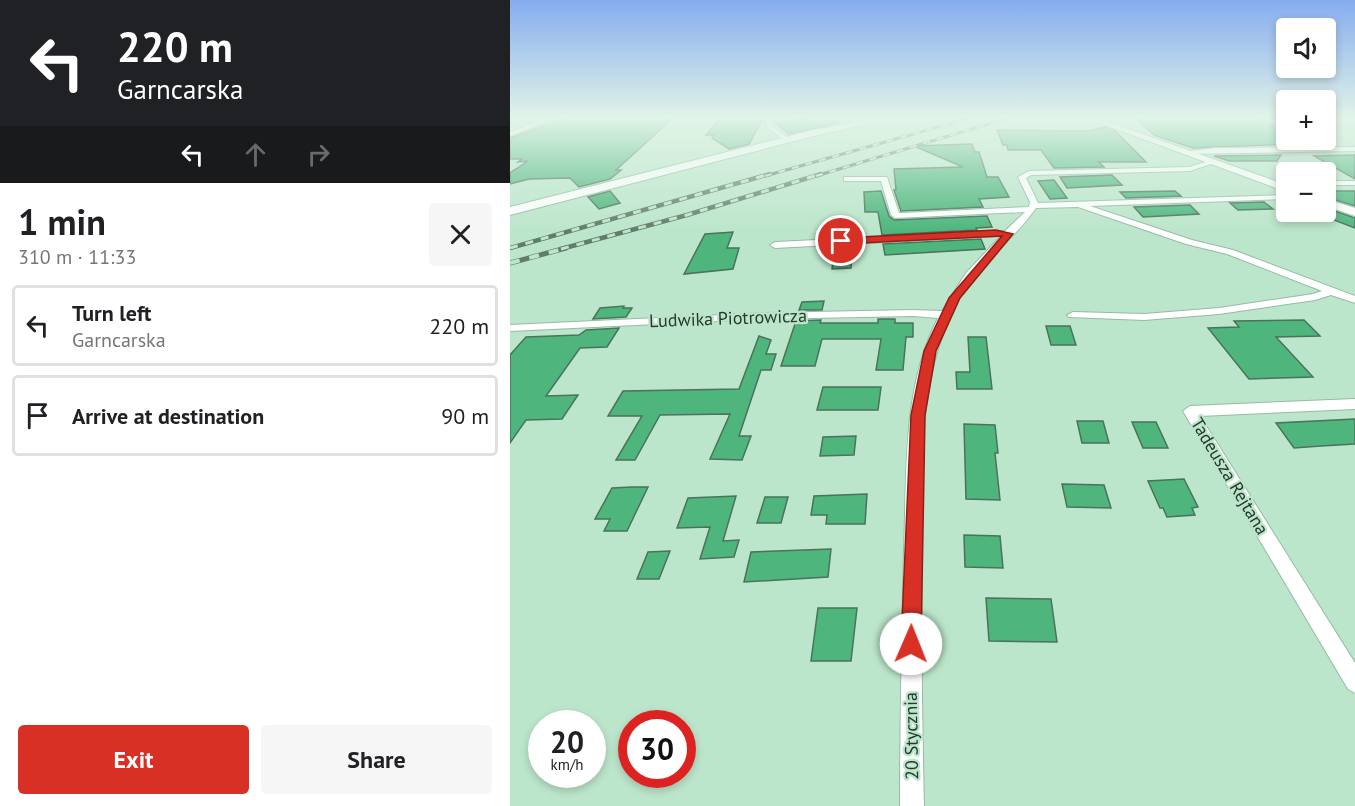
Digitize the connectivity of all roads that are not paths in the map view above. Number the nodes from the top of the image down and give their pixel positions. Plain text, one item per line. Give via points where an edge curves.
1 (726, 156) edge
2 (1195, 156) edge
3 (1212, 162) junction
4 (847, 179) dead end
5 (1336, 183) edge
6 (1355, 183) edge
7 (1276, 185) edge
8 (1276, 197) edge
9 (1081, 205) junction
10 (1336, 205) edge
11 (1032, 208) junction
12 (510, 211) edge
13 (1355, 212) edge
14 (1008, 234) junction
15 (775, 245) dead end
16 (1331, 291) junction
17 (1355, 300) edge
18 (946, 315) junction
19 (1073, 315) dead end
20 (510, 328) edge
21 (1355, 404) edge
22 (1355, 682) edge
23 (912, 806) edge

1 - 12 main road
2 - 3 main road
3 - 7 main road
3 - 11 street via 1190,169 1029,173 1022,177 1034,202
4 - 11 street via 884,179 895,215 901,216
5 - 6 street
8 - 9 street
9 - 11 street
9 - 16 street via 1230,252
10 - 13 main road
11 - 14 street, 20 Stycznia
14 - 15 street
14 - 18 street, 20 Stycznia via 955,298
16 - 17 street
16 - 19 street via 1315,297 1219,311 1144,317
18 - 20 street, Ludwika Piotrowicza via 763,316
18 - 23 street, 20 Stycznia via 930,351 918,415 910,666
21 - 22 street, Tadeusza Rejtana via 1190,411

